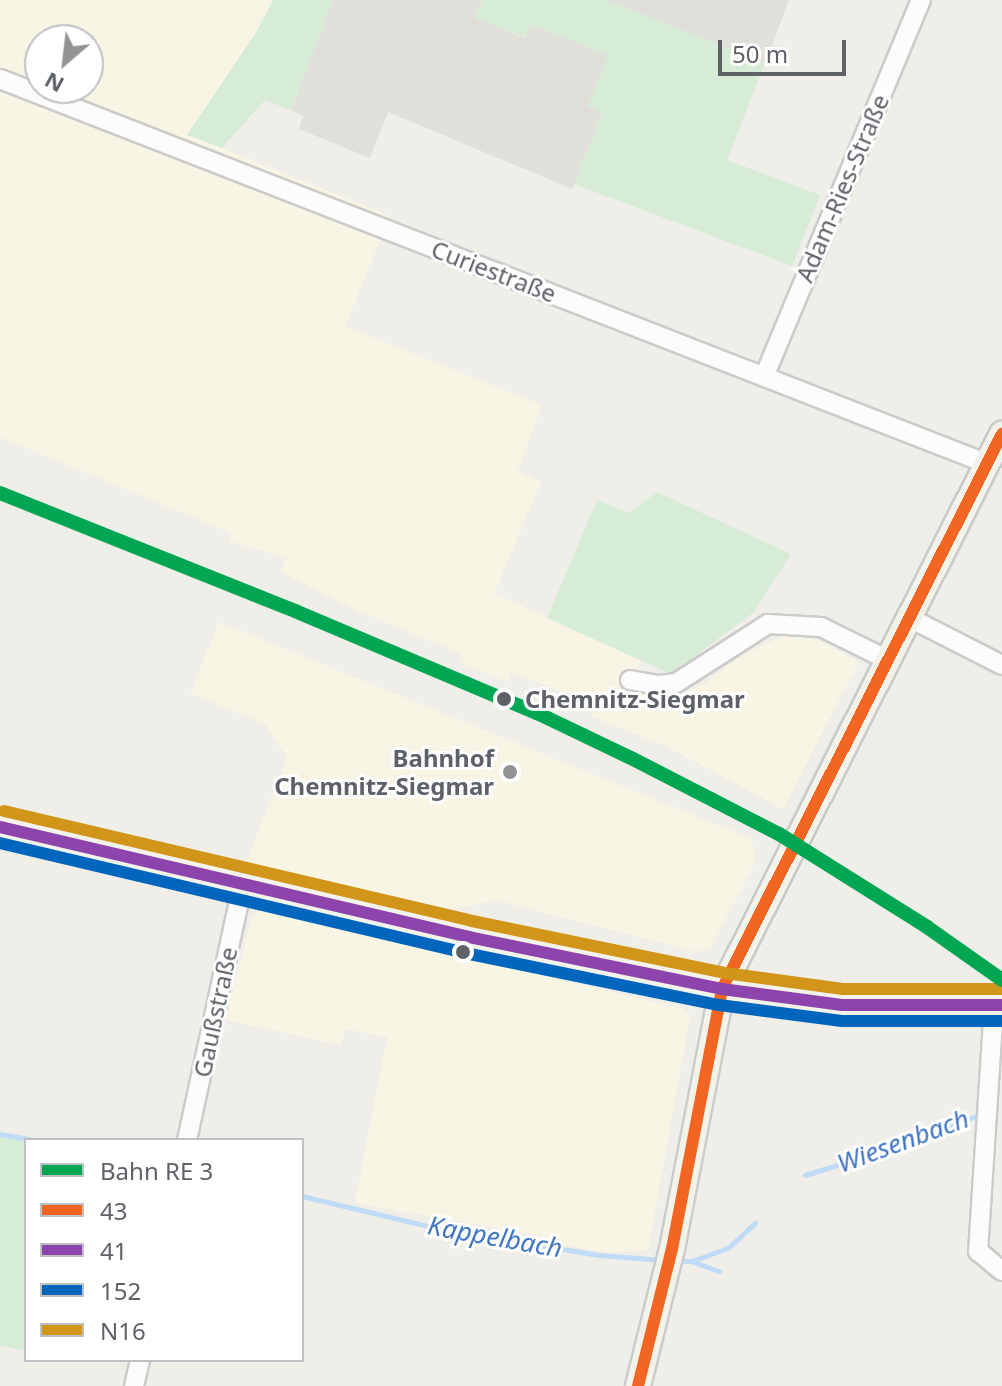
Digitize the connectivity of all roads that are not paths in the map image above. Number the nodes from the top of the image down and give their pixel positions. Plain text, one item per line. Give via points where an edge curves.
1 (921, 0) edge
2 (0, 79) edge
3 (764, 377) junction
4 (1002, 434) edge
5 (988, 464) junction
6 (910, 618) junction
7 (888, 660) junction
8 (1002, 665) edge
9 (630, 680) dead end
10 (0, 827) edge
11 (243, 883) junction
12 (722, 989) junction
13 (998, 1005) edge
14 (187, 1138) edge
15 (1002, 1271) edge
16 (638, 1386) edge

1 - 3 street, Adam-Ries-Straße
2 - 3 street, Curiestraße
3 - 5 street, Curiestraße
4 - 5 main road
5 - 6 main road
6 - 7 main road
6 - 8 street
7 - 9 street via 821,627 768,624 676,683
7 - 12 main road
10 - 11 main road
11 - 12 main road
11 - 14 street, Gaußstraße
12 - 13 main road via 842,1005
12 - 16 main road via 670,1258
13 - 15 street via 978,1251

